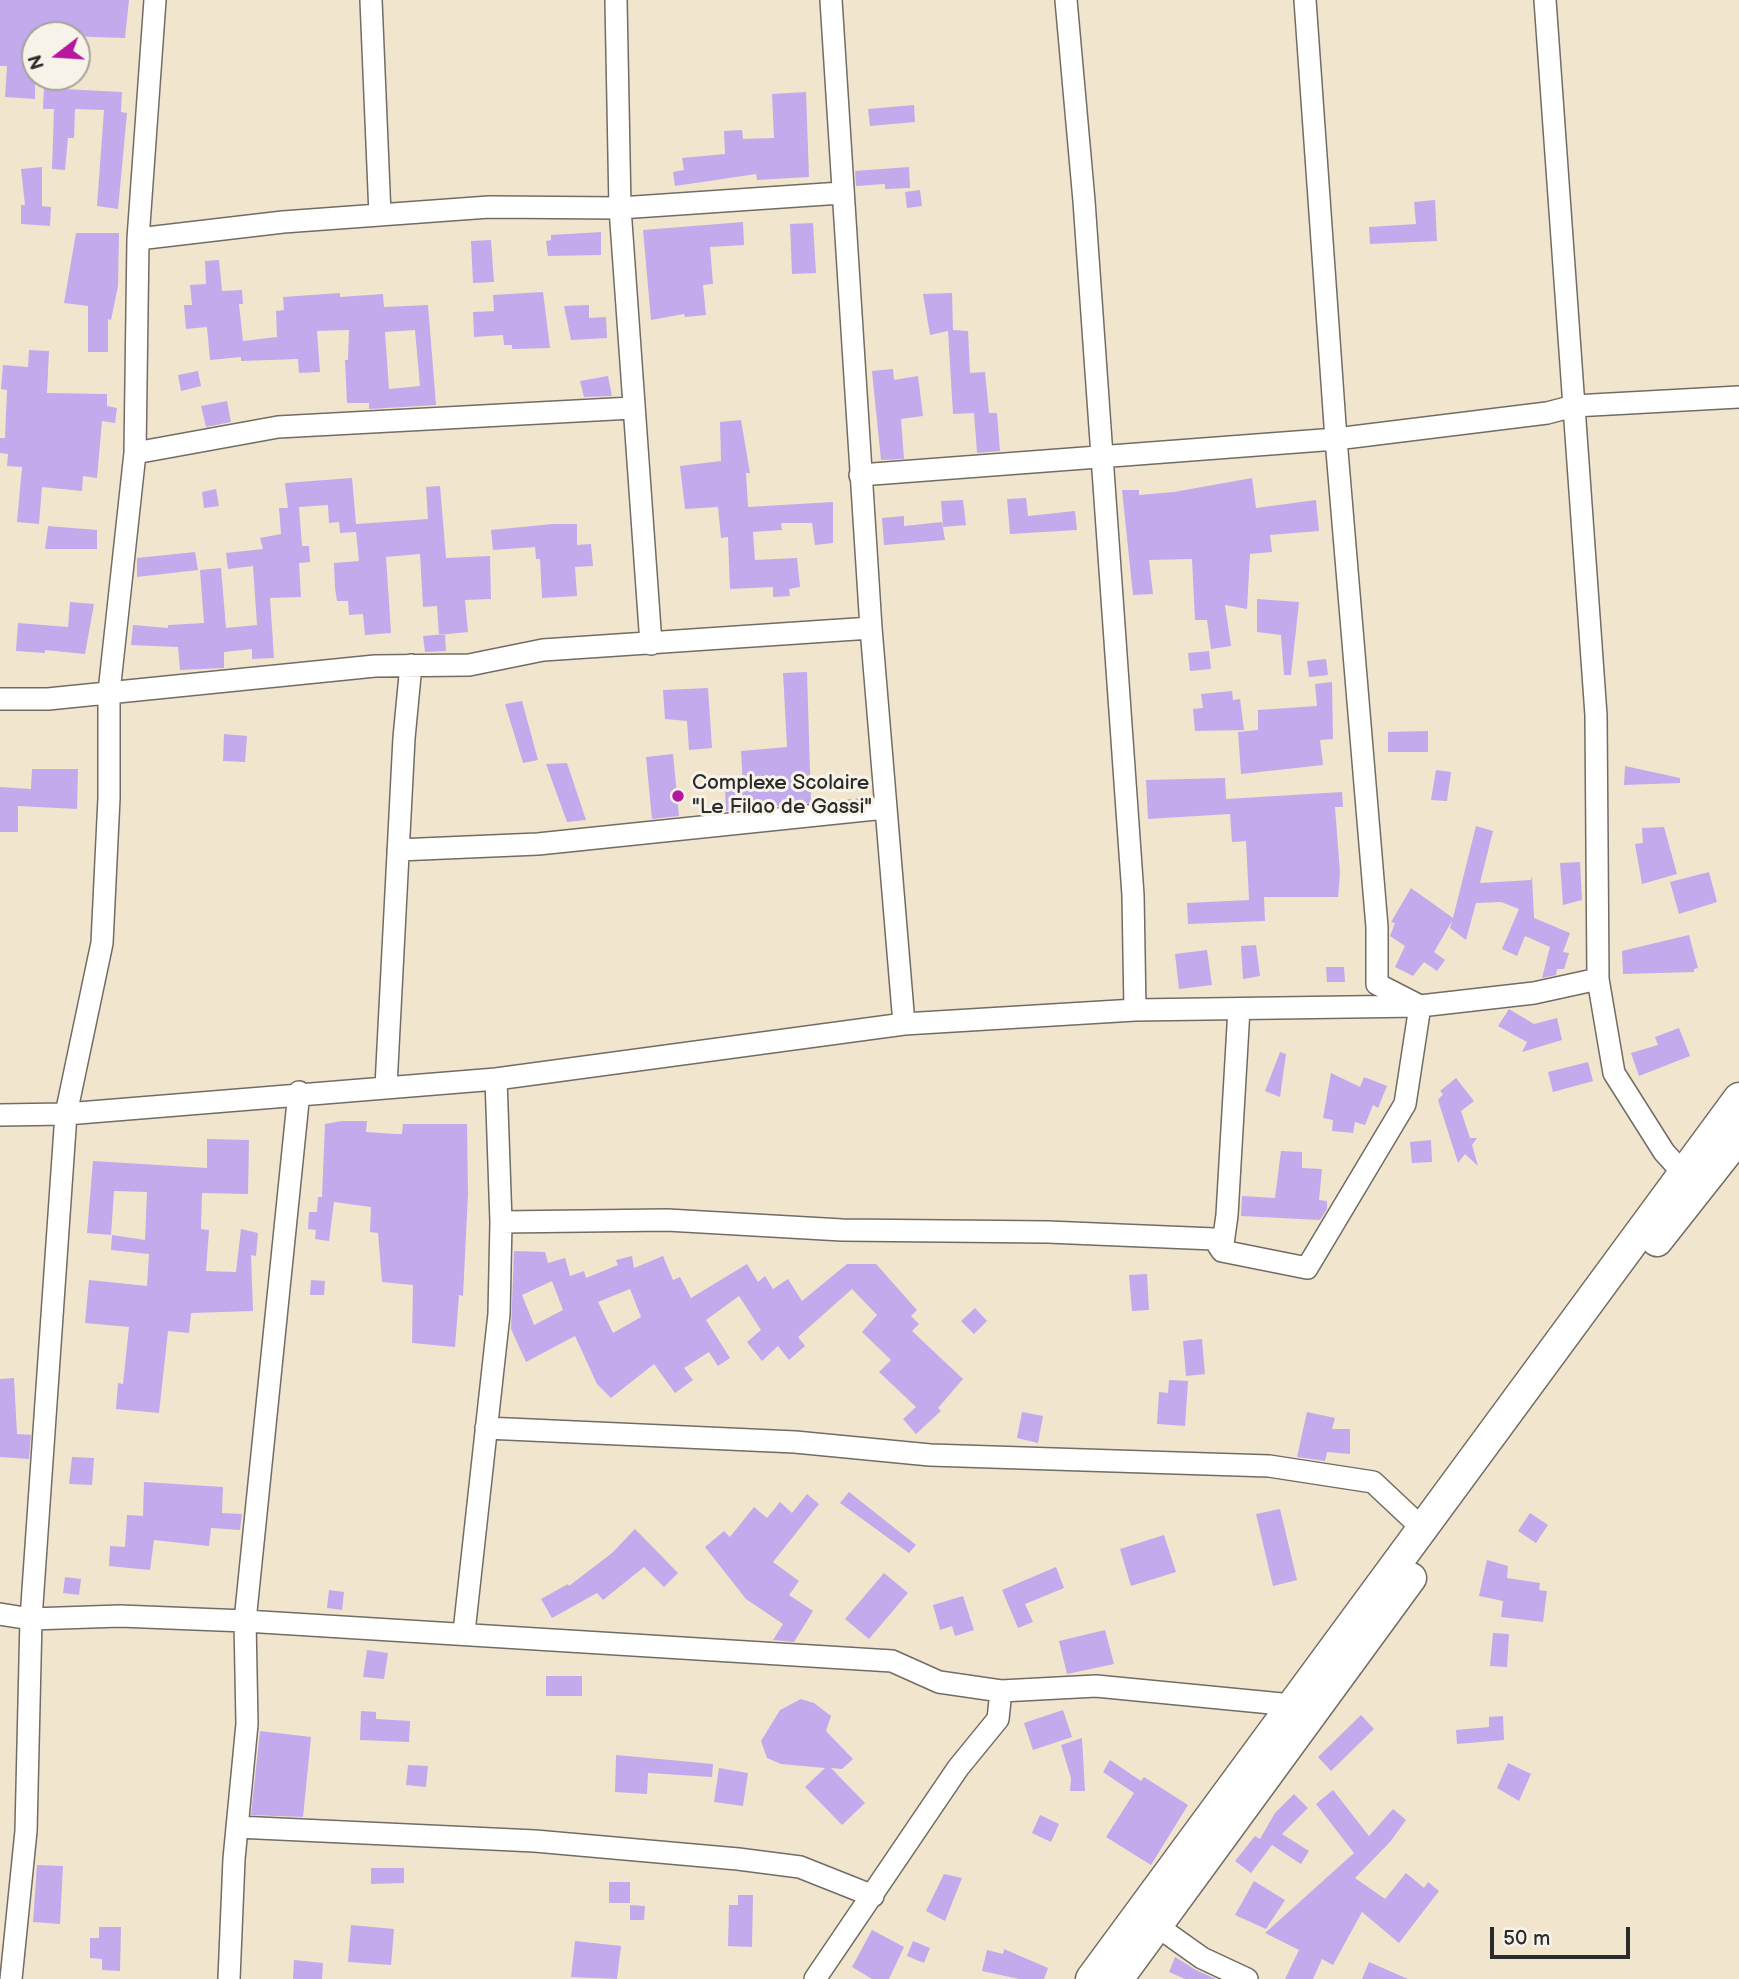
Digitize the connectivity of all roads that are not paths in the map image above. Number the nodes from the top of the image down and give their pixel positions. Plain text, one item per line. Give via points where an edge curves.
1 (155, 0) edge
2 (371, 0) edge
3 (616, 0) edge
4 (831, 0) edge
5 (1066, 0) edge
6 (1305, 0) edge
7 (1545, 0) edge
8 (841, 193) junction
9 (620, 208) junction
10 (380, 215) junction
11 (138, 239) junction
12 (1739, 397) edge
13 (1574, 407) junction
14 (632, 408) junction
15 (1336, 439) junction
16 (135, 453) junction
17 (1102, 455) junction
18 (860, 475) junction
19 (871, 628) junction
20 (651, 644) junction
21 (411, 665) junction
22 (109, 692) junction
23 (0, 699) edge
24 (885, 808) junction
25 (398, 850) junction
26 (1598, 979) junction
27 (1420, 1006) junction
28 (1239, 1009) junction
29 (1135, 1010) junction
30 (904, 1024) junction
31 (496, 1079) junction
32 (386, 1086) junction
33 (299, 1093) junction
34 (1739, 1098) edge
35 (66, 1114) junction
36 (0, 1115) edge
37 (1739, 1137) edge
38 (1683, 1173) junction
39 (501, 1222) junction
40 (1222, 1251) junction
41 (1594, 1310) junction
42 (486, 1428) junction
43 (1422, 1528) junction
44 (0, 1614) edge
45 (31, 1619) junction
46 (245, 1621) junction
47 (464, 1632) junction
48 (1000, 1691) junction
49 (1292, 1705) junction
50 (237, 1827) junction
51 (873, 1896) junction
52 (1157, 1927) junction
53 (11, 1979) edge
54 (229, 1979) edge
55 (816, 1979) edge
56 (1091, 1979) edge
57 (1118, 1979) edge
58 (1247, 1979) edge

1 - 11 street
2 - 10 street
3 - 9 street
4 - 8 street
5 - 17 street
6 - 15 street
7 - 13 street
8 - 9 street
8 - 18 street
9 - 10 street via 489,207
9 - 14 street
10 - 11 street
11 - 16 street
12 - 13 street
13 - 15 street
13 - 26 street via 1596,715
14 - 16 street via 278,427
14 - 20 street
15 - 17 street
15 - 27 street via 1377,927 1377,984
16 - 22 street
17 - 18 street
17 - 29 street via 1133,894
18 - 19 street
19 - 20 street
19 - 24 street
20 - 21 street via 543,650 469,665
21 - 22 street
21 - 25 street
22 - 23 street
22 - 35 street via 102,943
24 - 25 street via 538,844
24 - 30 street
25 - 32 street
26 - 27 street via 1534,993
26 - 38 street via 1614,1073 1664,1152
27 - 28 street
27 - 40 street via 1405,1104 1307,1268
28 - 29 street
28 - 40 street
29 - 30 street
30 - 31 street
31 - 32 street
31 - 39 street
32 - 33 street
33 - 35 street
33 - 46 street
34 - 38 main road
35 - 36 street
35 - 45 street
37 - 41 main road
38 - 41 main road
39 - 40 street via 667,1220 842,1230 1048,1232 1214,1239
39 - 42 street via 499,1314
41 - 43 main road
41 - 52 main road
42 - 43 street via 795,1442 930,1455 1269,1466 1373,1482
42 - 47 street
43 - 49 main road
44 - 45 street
45 - 46 street via 120,1616
45 - 53 street via 26,1831
46 - 47 street
46 - 50 street via 247,1724
47 - 48 street via 892,1661 939,1682
48 - 49 street via 1096,1686
48 - 51 street via 998,1719 958,1768
49 - 56 main road
50 - 51 street via 535,1840 738,1858 800,1867
50 - 54 street
51 - 55 street
52 - 57 main road
52 - 58 street via 1202,1958

